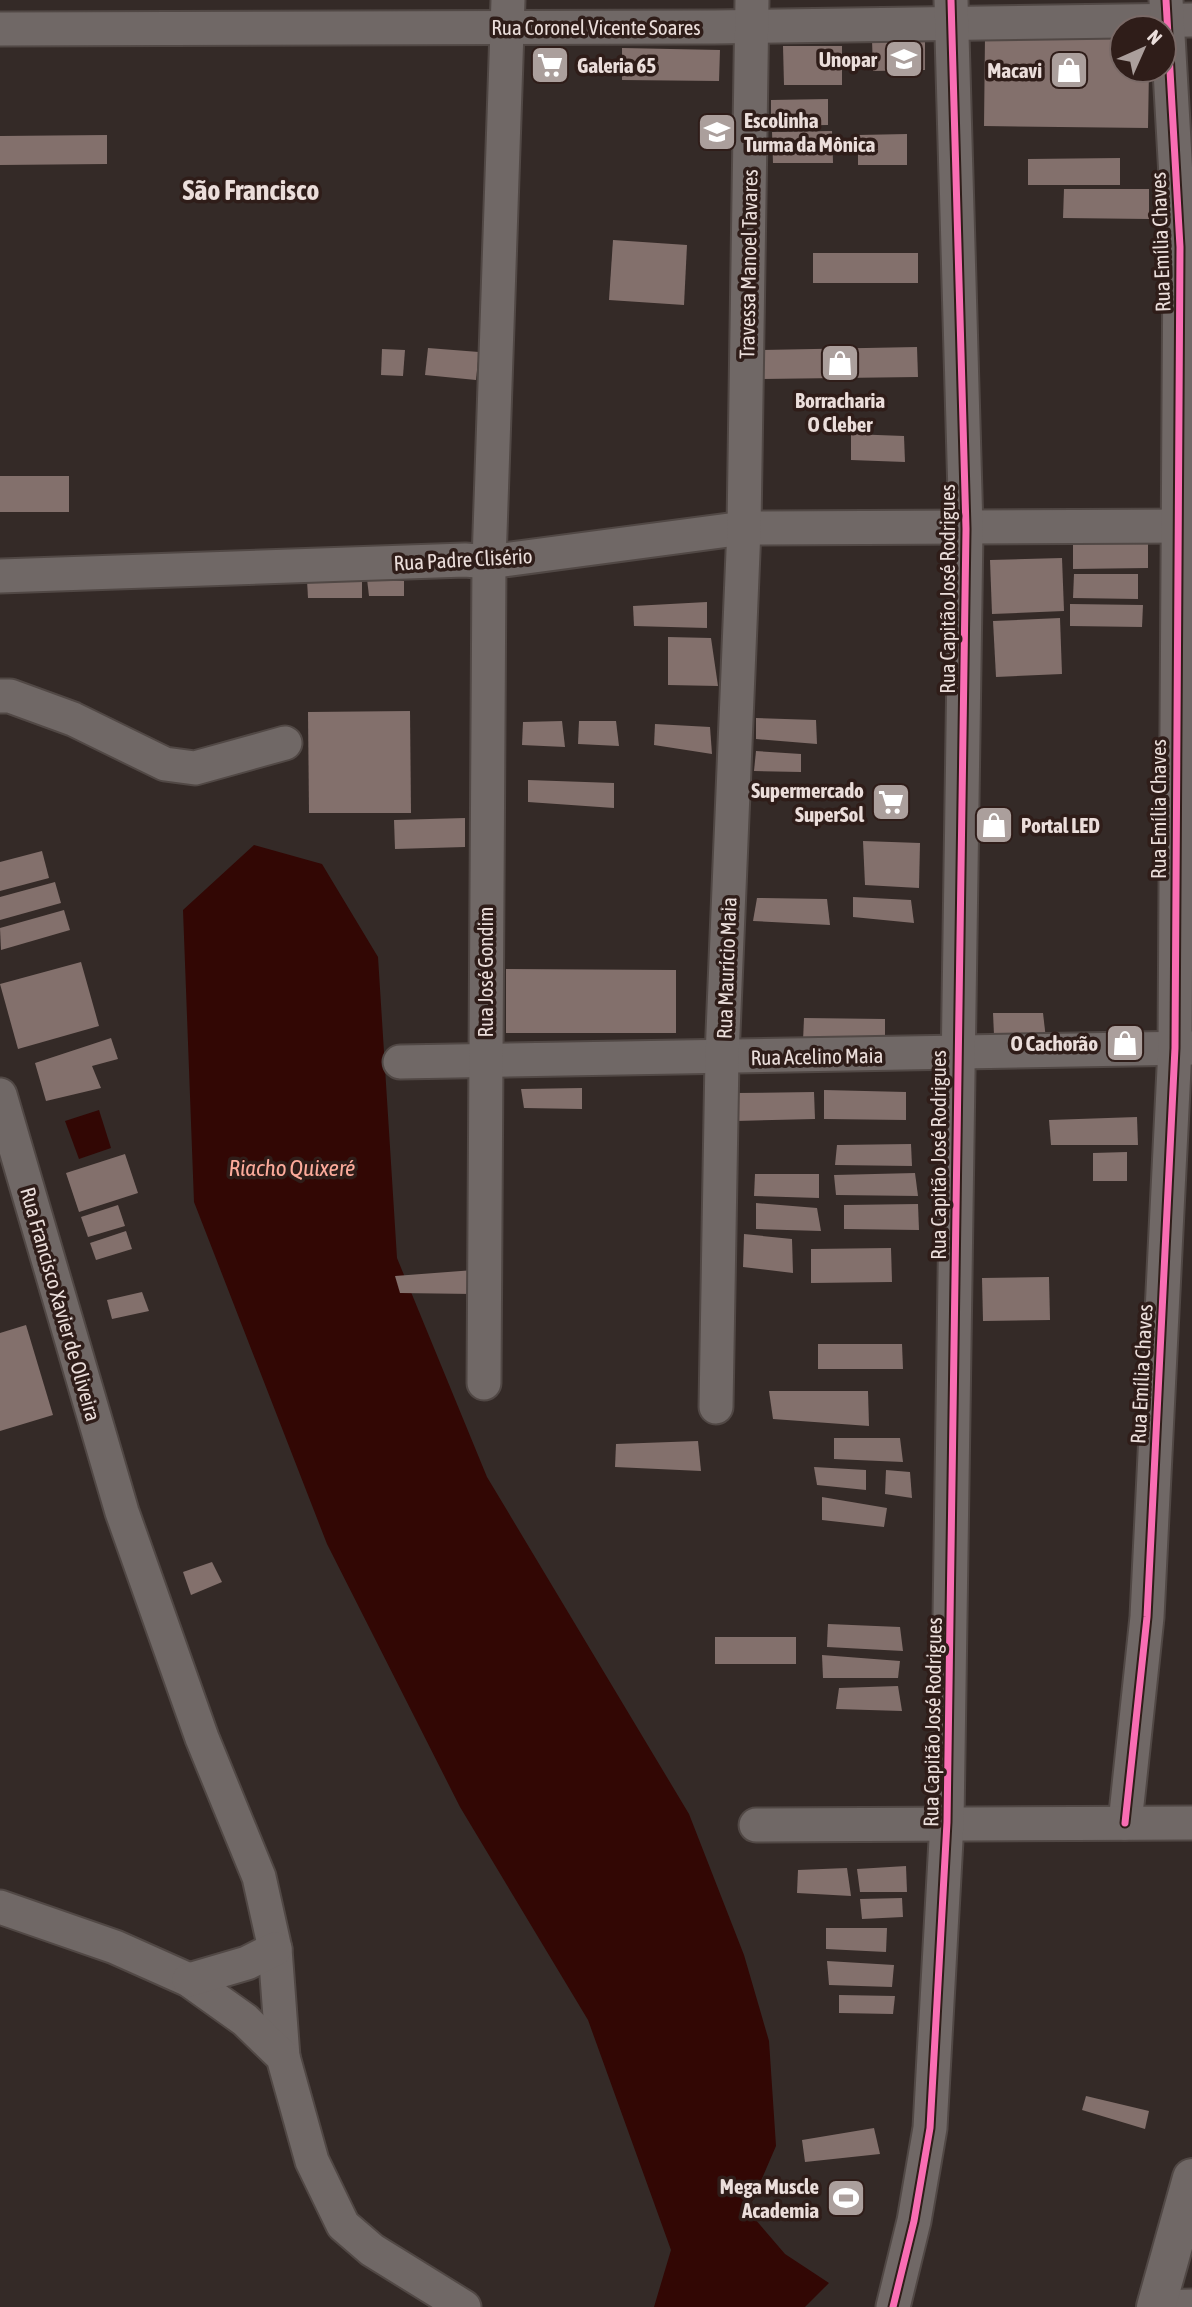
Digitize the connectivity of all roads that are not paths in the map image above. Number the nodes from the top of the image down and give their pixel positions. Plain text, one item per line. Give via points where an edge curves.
1 (951, 10) edge
2 (752, 13) edge
3 (507, 14) edge
4 (1174, 14) edge
5 (0, 29) edge
6 (1176, 84) edge
7 (1185, 527) edge
8 (744, 528) junction
9 (966, 529) junction
10 (489, 562) junction
11 (0, 576) edge
12 (0, 696) edge
13 (285, 743) dead end
14 (1183, 1048) edge
15 (956, 1055) junction
16 (722, 1057) junction
17 (485, 1061) junction
18 (400, 1062) dead end
19 (0, 1096) edge
20 (484, 1383) dead end
21 (716, 1407) dead end
22 (947, 1822) junction
23 (1125, 1823) junction
24 (1192, 1823) edge
25 (756, 1825) dead end
26 (0, 1907) edge
27 (275, 1949) junction
28 (189, 1980) junction
29 (283, 2057) junction
30 (1192, 2178) edge
31 (1192, 2306) edge
32 (464, 2307) edge
33 (892, 2307) edge
34 (1156, 2307) edge

1 - 2 street, Rua Coronel Vicente Soares
1 - 4 street, Rua Coronel Vicente Soares
1 - 9 street, Rua Capitão José Rodrigues
2 - 3 street, Rua Coronel Vicente Soares
2 - 8 street, Travessa Manoel Tavares
3 - 5 street, Rua Coronel Vicente Soares
3 - 10 street, Rua José Gondim
6 - 7 street, Rua Emília Chaves
7 - 9 street, Rua Padre Clisério
7 - 14 street, Rua Emília Chaves
8 - 9 street, Rua Padre Clisério
8 - 10 street, Rua Padre Clisério
8 - 16 street, Rua Maurício Maia
9 - 15 street, Rua Capitão José Rodrigues
10 - 11 street, Rua Padre Clisério
10 - 17 street, Rua José Gondim
12 - 13 street via 73,719 165,764 195,768
14 - 15 street, Rua Acelino Maia
14 - 23 street, Rua Emília Chaves via 1147,1617
15 - 16 street, Rua Acelino Maia
15 - 22 street, Rua Capitão José Rodrigues
16 - 17 street, Rua Acelino Maia
16 - 21 street, Rua Maurício Maia
17 - 18 street, Rua Acelino Maia
17 - 20 street, Rua José Gondim
19 - 27 street, Rua Francisco Xavier de Oliveira via 122,1511 202,1738 259,1877
22 - 23 street
22 - 25 street
22 - 33 street, Rua Capitão José Rodrigues via 930,2128 914,2221
23 - 24 street
26 - 28 street via 115,1947
27 - 28 street via 247,1963
27 - 29 street, Rua Francisco Xavier de Oliveira
28 - 29 street via 225,2003
29 - 32 street, Rua Francisco Xavier de Oliveira via 312,2161 343,2225 372,2250
30 - 34 main road
31 - 34 street

